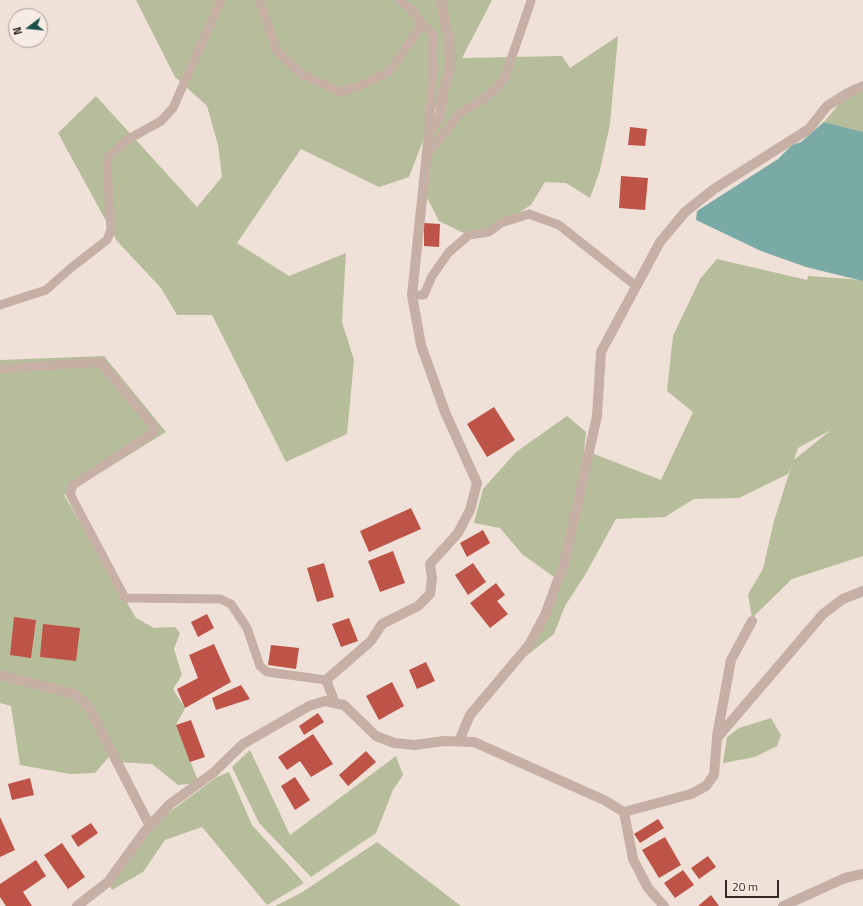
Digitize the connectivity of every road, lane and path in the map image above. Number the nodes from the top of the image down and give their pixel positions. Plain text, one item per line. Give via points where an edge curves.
1 (221, 0) edge
2 (258, 0) edge
3 (398, 0) edge
4 (442, 0) edge
5 (531, 1) dead end
6 (422, 24) junction
7 (863, 86) edge
8 (429, 133) junction
9 (426, 154) junction
10 (636, 286) junction
11 (412, 295) junction
12 (0, 305) edge
13 (0, 369) edge
14 (863, 591) edge
15 (752, 621) dead end
16 (0, 675) edge
17 (326, 680) junction
18 (335, 703) junction
19 (717, 738) junction
20 (459, 741) junction
21 (624, 812) junction
22 (150, 826) junction
23 (863, 874) edge
24 (77, 906) edge
25 (664, 906) edge
26 (783, 906) edge

1 - 12 lane via 173,108 161,121 127,140 108,157 111,230 108,240 46,290
2 - 6 lane via 277,51 301,74 340,92 360,86 389,72
3 - 6 lane via 410,8
4 - 8 street via 449,41 450,68 440,115
5 - 9 lane via 504,80 488,96 459,114
6 - 8 lane via 433,34
7 - 10 street via 827,106 809,129 714,189 685,212 660,242
8 - 9 street
9 - 11 street
10 - 11 lane via 559,225 529,214 501,223 489,232 468,235 449,252 432,276 424,295
10 - 20 street via 601,352 597,416 564,565 529,645 470,715
11 - 17 street via 421,345 445,412 477,483 470,510 458,533 430,564 430,594 418,606 382,624 370,641
13 - 17 lane via 100,362 154,427 153,433 73,485 70,494 125,598 220,599 230,604 247,628 260,666 267,672
14 - 19 street via 843,599 823,614
15 - 19 street via 732,660
16 - 22 street via 74,694 88,706
17 - 18 street
18 - 20 street via 344,705 376,736 394,743 416,745
18 - 22 street via 325,701 309,706 243,744 213,772 170,804
19 - 21 street via 714,775 706,786 691,794
20 - 21 street via 474,742 604,800
21 - 25 street via 633,859 648,888
22 - 24 street via 108,882
23 - 26 street via 845,878

